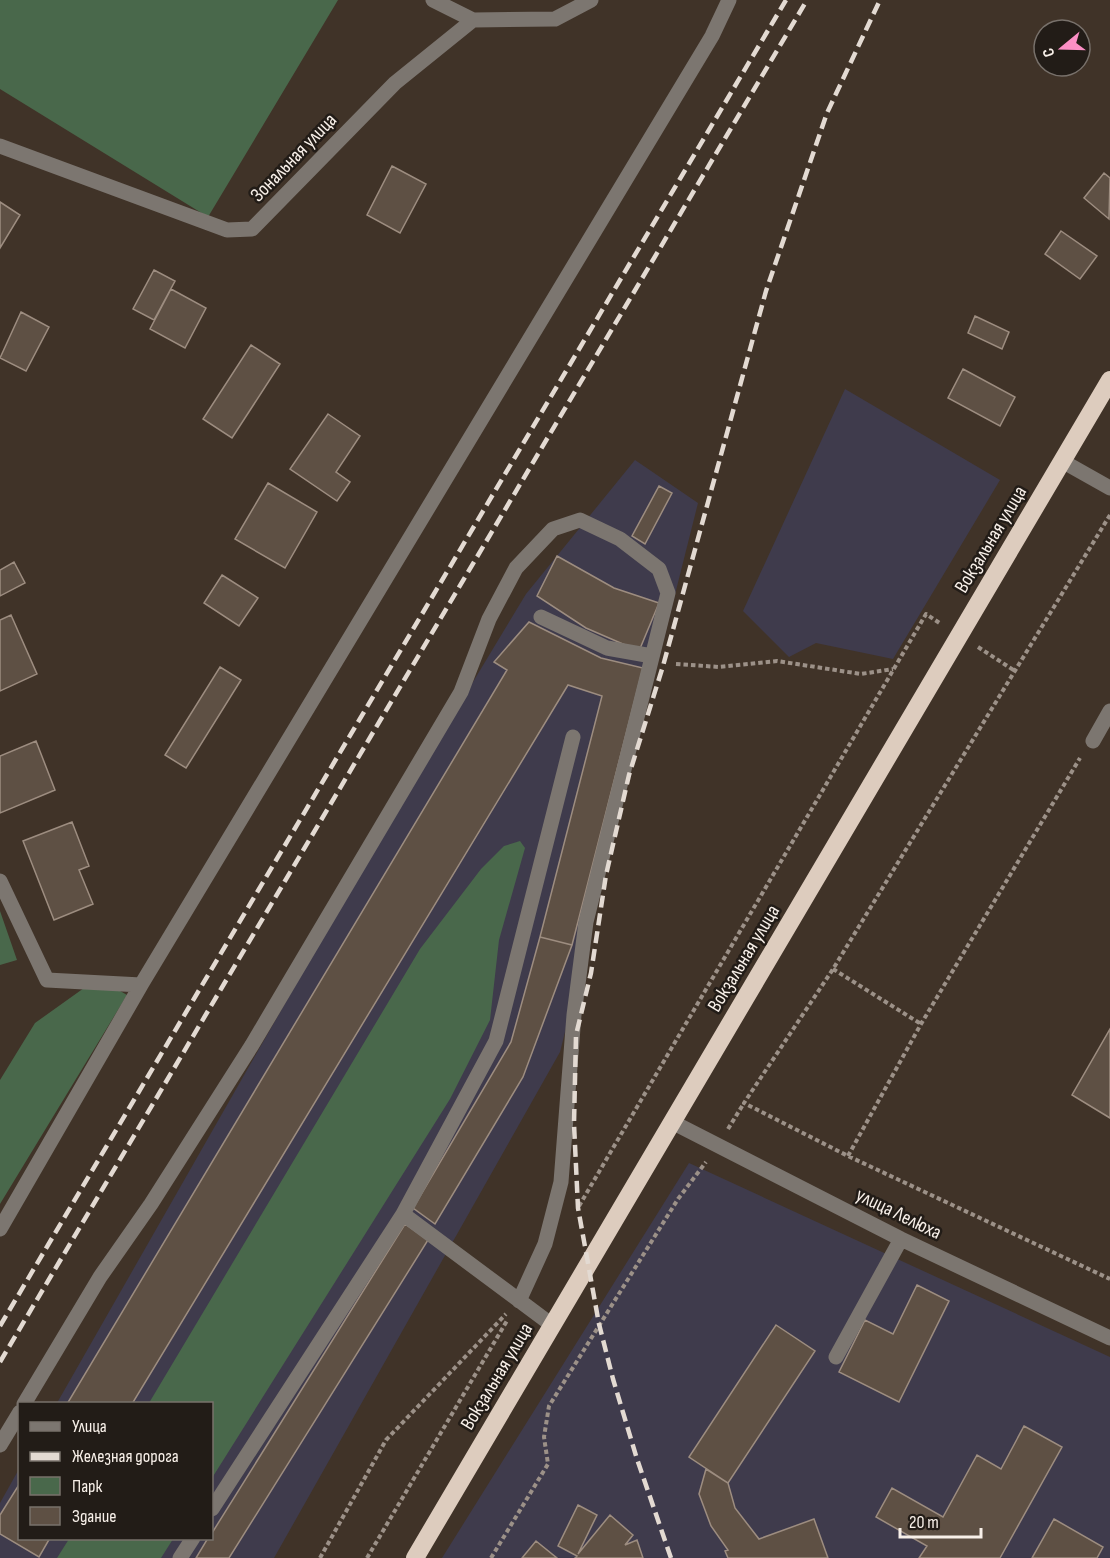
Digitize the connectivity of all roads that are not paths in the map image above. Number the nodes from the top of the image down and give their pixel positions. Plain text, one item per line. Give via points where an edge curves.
1 (433, 0) edge
2 (591, 0) edge
3 (729, 0) edge
4 (473, 20) junction
5 (0, 146) edge
6 (1110, 380) edge
7 (1062, 461) junction
8 (1110, 488) edge
9 (541, 617) dead end
10 (652, 656) junction
11 (1110, 711) edge
12 (573, 737) dead end
13 (1093, 741) road end
14 (0, 881) edge
15 (141, 985) junction
16 (672, 1122) junction
17 (403, 1214) junction
18 (0, 1229) edge
19 (901, 1239) junction
20 (519, 1301) junction
21 (552, 1325) junction
22 (1110, 1338) edge
23 (836, 1357) dead end
24 (25, 1402) edge
25 (18, 1415) edge
26 (0, 1445) edge
27 (213, 1507) edge
28 (192, 1540) edge
29 (180, 1558) edge
30 (415, 1558) edge

1 - 4 street
2 - 4 street via 555,19
3 - 15 street via 712,36
4 - 5 street, Зональная улица via 395,83 252,230 227,230
6 - 7 highway, Вокзальная улица
7 - 8 street
7 - 16 highway, Вокзальная улица
9 - 10 street via 607,648
10 - 20 street via 586,922 561,1182 545,1244
10 - 24 street via 668,593 659,569 620,538 580,520 553,529 516,568 489,619 461,692 252,1045 100,1277
11 - 13 street
12 - 17 street via 496,1041
14 - 15 street via 47,980
15 - 18 street
16 - 19 street, улица Лелюха
16 - 21 highway, Вокзальная улица
17 - 20 street
17 - 27 street
19 - 22 street, улица Лелюха
19 - 23 street
20 - 21 street
21 - 30 highway, Вокзальная улица
25 - 26 street
28 - 29 street

